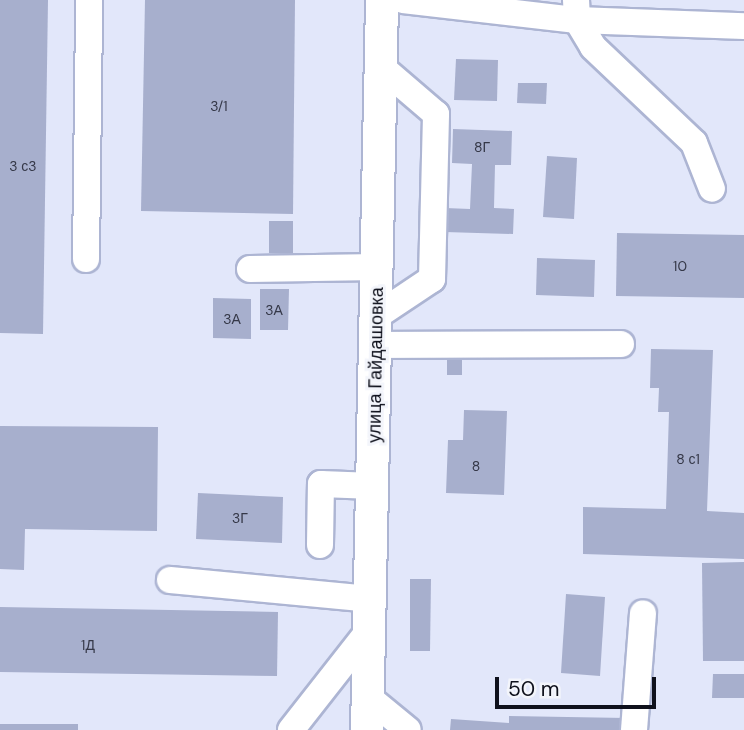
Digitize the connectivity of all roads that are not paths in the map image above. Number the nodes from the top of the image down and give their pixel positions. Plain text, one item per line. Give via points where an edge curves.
1 (89, 0) edge
2 (382, 0) edge
3 (403, 0) edge
4 (576, 10) edge
5 (744, 26) edge
6 (380, 66) junction
7 (712, 189) dead end
8 (86, 259) dead end
9 (378, 267) junction
10 (250, 269) dead end
11 (378, 330) junction
12 (621, 344) dead end
13 (374, 486) junction
14 (320, 545) dead end
15 (170, 580) dead end
16 (371, 614) junction
17 (643, 614) dead end
18 (369, 698) junction
19 (291, 730) edge
20 (367, 730) edge
21 (408, 730) edge
22 (634, 730) edge

1 - 8 lane
2 - 6 main road, улица Гайдашовка
3 - 4 lane
4 - 5 lane
4 - 7 lane via 593,47 694,143
6 - 9 main road, улица Гайдашовка
6 - 11 lane via 436,114 432,279
9 - 10 lane
9 - 11 main road, улица Гайдашовка
11 - 12 lane
11 - 13 main road, улица Гайдашовка
13 - 14 lane via 321,484
13 - 16 main road, улица Гайдашовка
15 - 16 lane
16 - 18 main road, улица Гайдашовка
16 - 19 lane
17 - 22 lane
18 - 20 main road, улица Гайдашовка
18 - 21 lane

